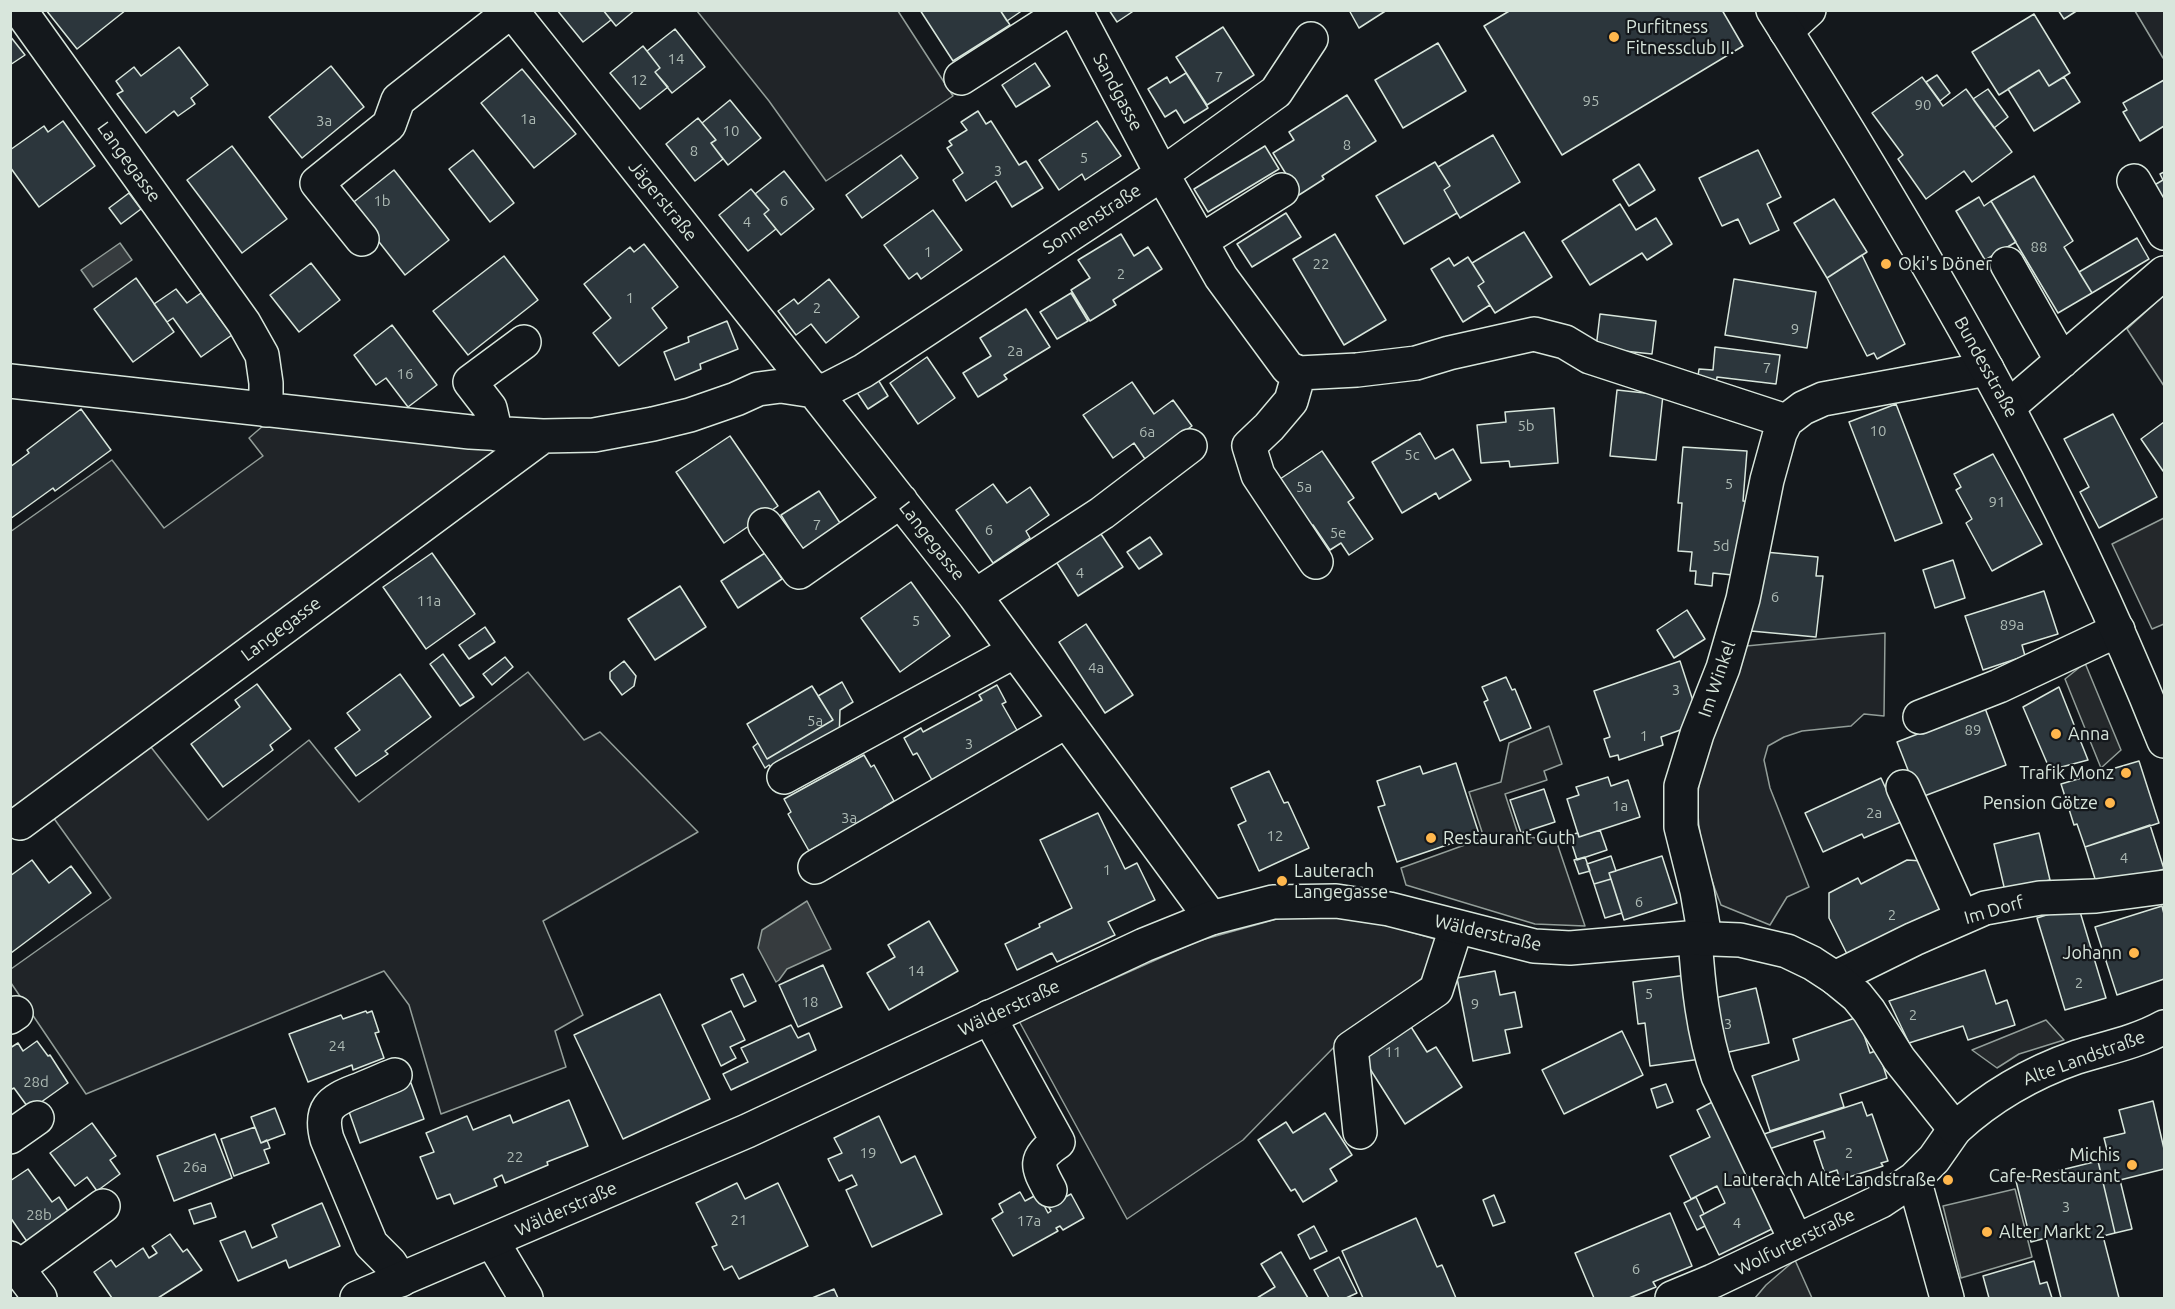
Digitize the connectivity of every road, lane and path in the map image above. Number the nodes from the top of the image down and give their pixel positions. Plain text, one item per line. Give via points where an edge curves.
1 (1067, 10) edge
2 (1075, 10) edge
3 (512, 11) edge
4 (22, 13) dead end
5 (1789, 17) edge
6 (1311, 39) dead end
7 (962, 78) dead end
8 (1162, 174) junction
9 (2134, 181) dead end
10 (1282, 190) dead end
11 (2164, 233) edge
12 (362, 239) dead end
13 (1201, 241) junction
14 (2007, 264) dead end
15 (2164, 273) edge
16 (524, 342) dead end
17 (2062, 361) junction
18 (1987, 369) junction
19 (1299, 373) junction
20 (10, 381) edge
21 (814, 391) junction
22 (2007, 406) junction
23 (266, 410) junction
24 (1786, 421) junction
25 (496, 434) junction
26 (543, 436) junction
27 (1190, 446) dead end
28 (901, 501) junction
29 (765, 525) dead end
30 (1316, 562) dead end
31 (975, 596) junction
32 (2118, 630) junction
33 (1015, 651) junction
34 (1920, 717) dead end
35 (1067, 721) junction
36 (2164, 741) edge
37 (784, 777) dead end
38 (1903, 787) dead end
39 (20, 823) dead end
40 (815, 867) dead end
41 (2164, 887) edge
42 (1211, 918) junction
43 (1962, 918) junction
44 (1456, 928) junction
45 (1700, 937) junction
46 (1836, 978) junction
47 (989, 1017) junction
48 (2164, 1027) edge
49 (395, 1075) dead end
50 (37, 1118) dead end
51 (1955, 1130) junction
52 (1360, 1132) dead end
53 (10, 1137) edge
54 (1914, 1179) junction
55 (1050, 1190) dead end
56 (103, 1206) dead end
57 (492, 1241) junction
58 (1796, 1241) junction
59 (14, 1263) edge
60 (401, 1280) junction
61 (1717, 1290) edge
62 (40, 1299) edge
63 (357, 1299) edge
64 (526, 1299) edge
65 (1672, 1299) edge
66 (1947, 1299) edge

1 - 7 street
2 - 8 street, Sandgasse
3 - 12 street via 398,100 389,125 317,183
3 - 21 street, Jägerstraße
4 - 23 street, Langegasse via 244,323 262,355
5 - 18 street, Bundesstraße
6 - 8 street via 1276,92
8 - 13 street, Sonnenstraße
8 - 21 street, Sonnenstraße via 863,371 828,389
9 - 11 street
10 - 13 street
13 - 19 street, Sonnenstraße via 1221,277 1281,361
14 - 17 street
15 - 17 street
16 - 25 street via 470,382 490,408
17 - 22 street
18 - 22 street, Bundesstraße
18 - 24 street via 1822,399
19 - 24 street via 1416,363 1534,334 1564,342 1600,361
19 - 30 street via 1291,400 1249,446 1258,476
20 - 23 street
21 - 26 street via 781,386 759,388 736,399 653,424 594,435
21 - 28 street, Langegasse
22 - 32 street, Bundesstraße
23 - 25 street
24 - 45 street, Im Winkel via 1767,480 1743,599 1681,786 1680,826 1697,891
25 - 26 street
26 - 39 street, Langegasse
27 - 31 street via 1102,513
28 - 29 street via 799,572
28 - 31 street, Langegasse
31 - 33 street, Langegasse
32 - 34 street via 1999,686
32 - 36 street, Bundesstraße
33 - 35 street, Langegasse
33 - 37 street
35 - 40 street
35 - 42 street, Langegasse
38 - 43 street
41 - 43 street, Im Dorf via 2040,898 2003,904
42 - 44 street, Wälderstraße via 1273,902 1336,901 1389,909
42 - 47 street, Wälderstraße
43 - 46 street, Im Dorf
44 - 45 street, Wälderstraße via 1534,946 1570,948
44 - 52 street via 1436,990 1351,1048
45 - 46 street, Wälderstraße via 1740,940 1786,951
45 - 58 street via 1702,1003 1711,1054
46 - 51 street, Wälderstraße via 1869,1011 1899,1059
47 - 55 street via 1058,1142 1044,1151 1038,1162
47 - 57 street, Wälderstraße via 747,1131
48 - 51 street, Alte Landstraße via 2014,1084
49 - 60 street via 336,1099 327,1109 323,1124 371,1244
50 - 53 street
51 - 54 street, Alte Landstraße
54 - 58 street, Wolfurterstraße via 1881,1201
54 - 66 street
56 - 59 street
57 - 60 street, Wälderstraße
57 - 64 street
58 - 61 street, Wolfurterstraße
59 - 62 street
60 - 63 street, Wälderstraße
61 - 65 street, Wolfurterstraße

